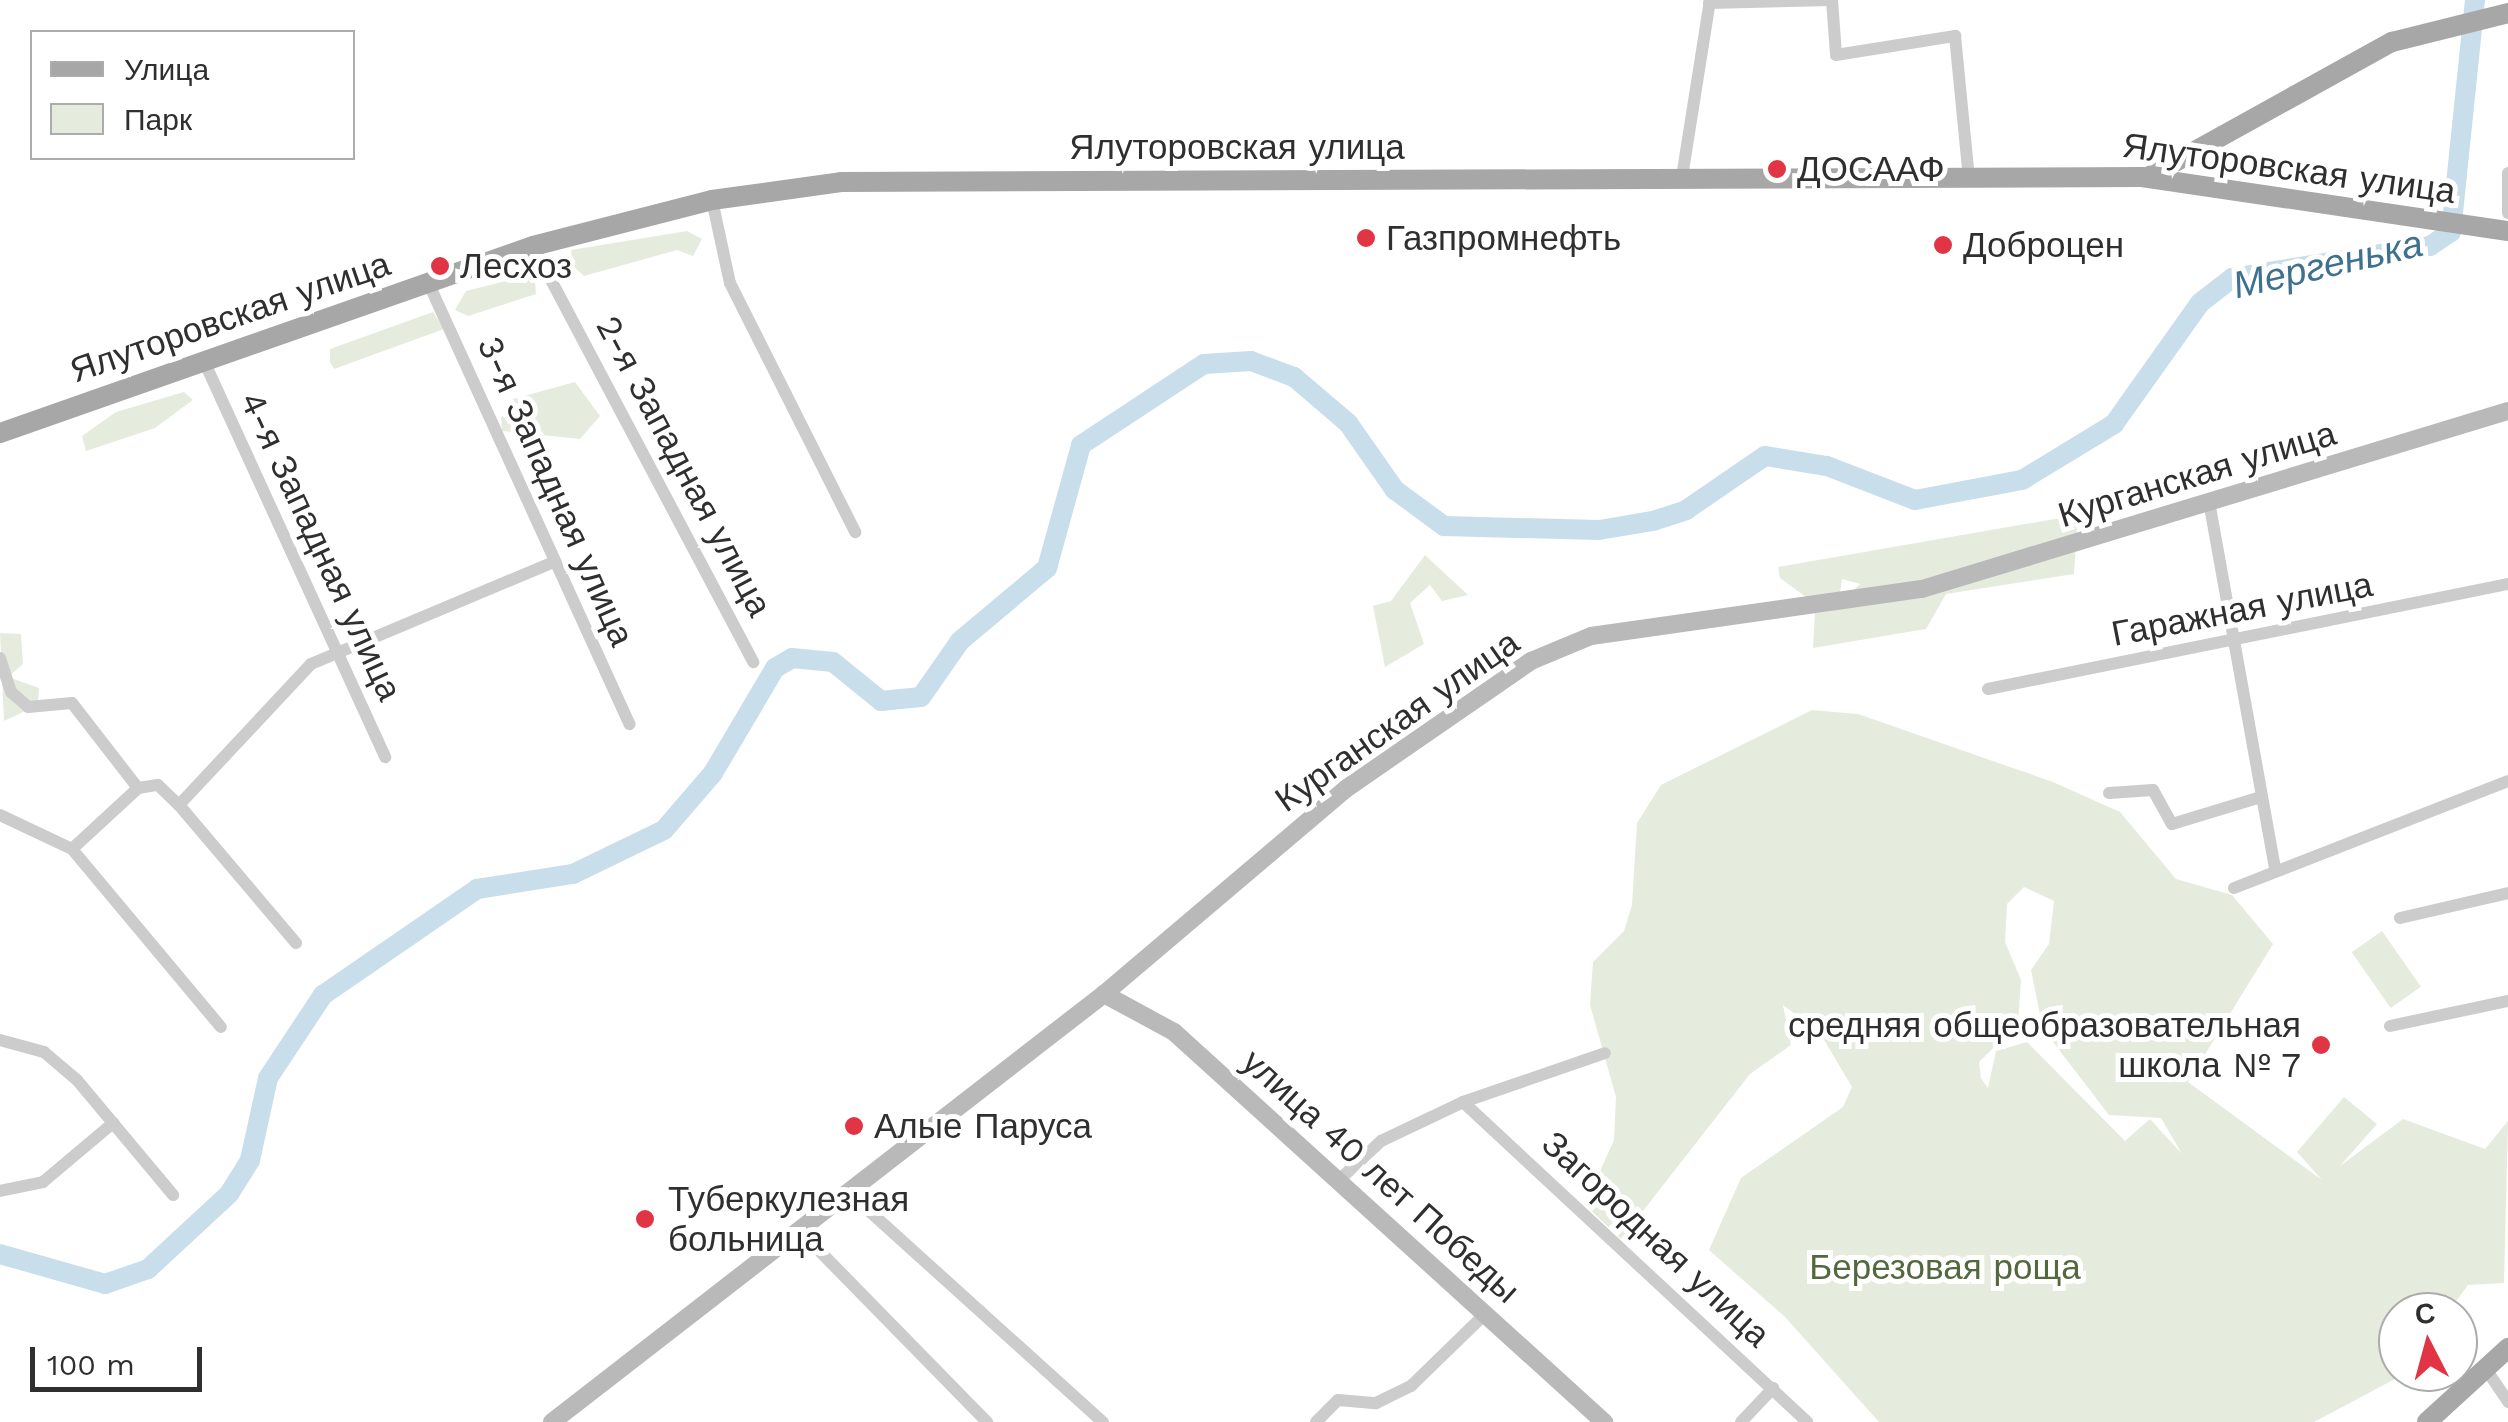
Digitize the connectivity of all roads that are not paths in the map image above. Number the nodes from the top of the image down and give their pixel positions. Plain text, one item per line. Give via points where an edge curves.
1 (1832, 0) edge
2 (1710, 2) edge
3 (2502, 15) edge
4 (2214, 142) junction
5 (2508, 173) edge
6 (2148, 177) junction
7 (1682, 178) junction
8 (1969, 178) junction
9 (2224, 188) junction
10 (712, 200) junction
11 (2503, 224) edge
12 (532, 246) junction
13 (428, 282) junction
14 (203, 359) junction
15 (2508, 411) edge
16 (0, 434) edge
17 (2210, 507) junction
18 (856, 532) dead end
19 (554, 562) junction
20 (2508, 584) edge
21 (2232, 645) junction
22 (338, 656) junction
23 (0, 658) edge
24 (753, 662) dead end
25 (1988, 689) dead end
26 (629, 724) dead end
27 (386, 757) dead end
28 (2508, 781) edge
29 (138, 788) junction
30 (2109, 793) dead end
31 (2261, 798) junction
32 (180, 804) junction
33 (0, 815) edge
34 (72, 849) junction
35 (2275, 868) junction
36 (2234, 888) dead end
37 (2508, 893) edge
38 (2400, 918) dead end
39 (296, 943) dead end
40 (1104, 994) junction
41 (2508, 1001) edge
42 (2390, 1026) dead end
43 (222, 1027) dead end
44 (0, 1040) edge
45 (1605, 1053) dead end
46 (1463, 1102) junction
47 (113, 1123) junction
48 (1338, 1181) junction
49 (0, 1191) edge
50 (847, 1191) junction
51 (173, 1195) dead end
52 (799, 1230) junction
53 (1484, 1315) junction
54 (2508, 1348) edge
55 (2486, 1369) junction
56 (1773, 1388) junction
57 (2508, 1402) edge
58 (983, 1421) edge
59 (552, 1422) edge
60 (1103, 1422) edge
61 (1316, 1422) edge
62 (1604, 1422) edge
63 (1742, 1422) edge
64 (1807, 1422) edge
65 (2427, 1422) edge

1 - 2 street
1 - 8 street via 1836,55 1955,36
2 - 7 street
3 - 4 main road via 2433,30 2311,81
4 - 6 main road
4 - 9 main road via 2208,161
5 - 11 street
6 - 8 main road, Ялуторовская улица
6 - 9 main road, Ялуторовская улица
7 - 8 main road, Ялуторовская улица
7 - 10 main road, Ялуторовская улица via 886,181
9 - 11 main road, Ялуторовская улица
10 - 12 main road, Ялуторовская улица
10 - 18 street via 730,283
12 - 13 main road, Ялуторовская улица
12 - 24 street, 2-я Западная улица
13 - 14 main road, Ялуторовская улица
13 - 19 street, 3-я Западная улица
14 - 16 main road, Ялуторовская улица
14 - 22 street, 4-я Западная улица
15 - 17 main road, Курганская улица
17 - 21 street
17 - 40 main road, Курганская улица via 1922,588 1591,636 1531,661 1348,788
19 - 22 street
19 - 26 street, 3-я Западная улица
20 - 21 street, Гаражная улица
21 - 25 street, Гаражная улица
21 - 31 street
22 - 27 street, 4-я Западная улица
22 - 32 street via 311,664
23 - 29 street via 11,692 28,707 72,703
28 - 35 street
29 - 32 street via 158,785
29 - 34 street
30 - 31 street via 2154,790 2172,824
31 - 35 street
32 - 39 street
33 - 34 street
34 - 43 street
35 - 36 street
37 - 38 street
40 - 48 main road, улица 40 лет Победы via 1174,1032
40 - 50 main road, Курганская улица
41 - 42 street
44 - 47 street via 44,1052
45 - 46 street
46 - 48 street via 1381,1141
46 - 56 street, Загородная улица
47 - 49 street via 43,1182
47 - 51 street
48 - 53 main road, улица 40 лет Победы
50 - 52 main road, Курганская улица
50 - 60 street
52 - 58 street
52 - 59 main road, Курганская улица
53 - 61 street via 1411,1386 1376,1402 1338,1400
53 - 62 main road, улица 40 лет Победы
54 - 55 main road
55 - 57 street
55 - 65 main road
56 - 63 street
56 - 64 street, Загородная улица

